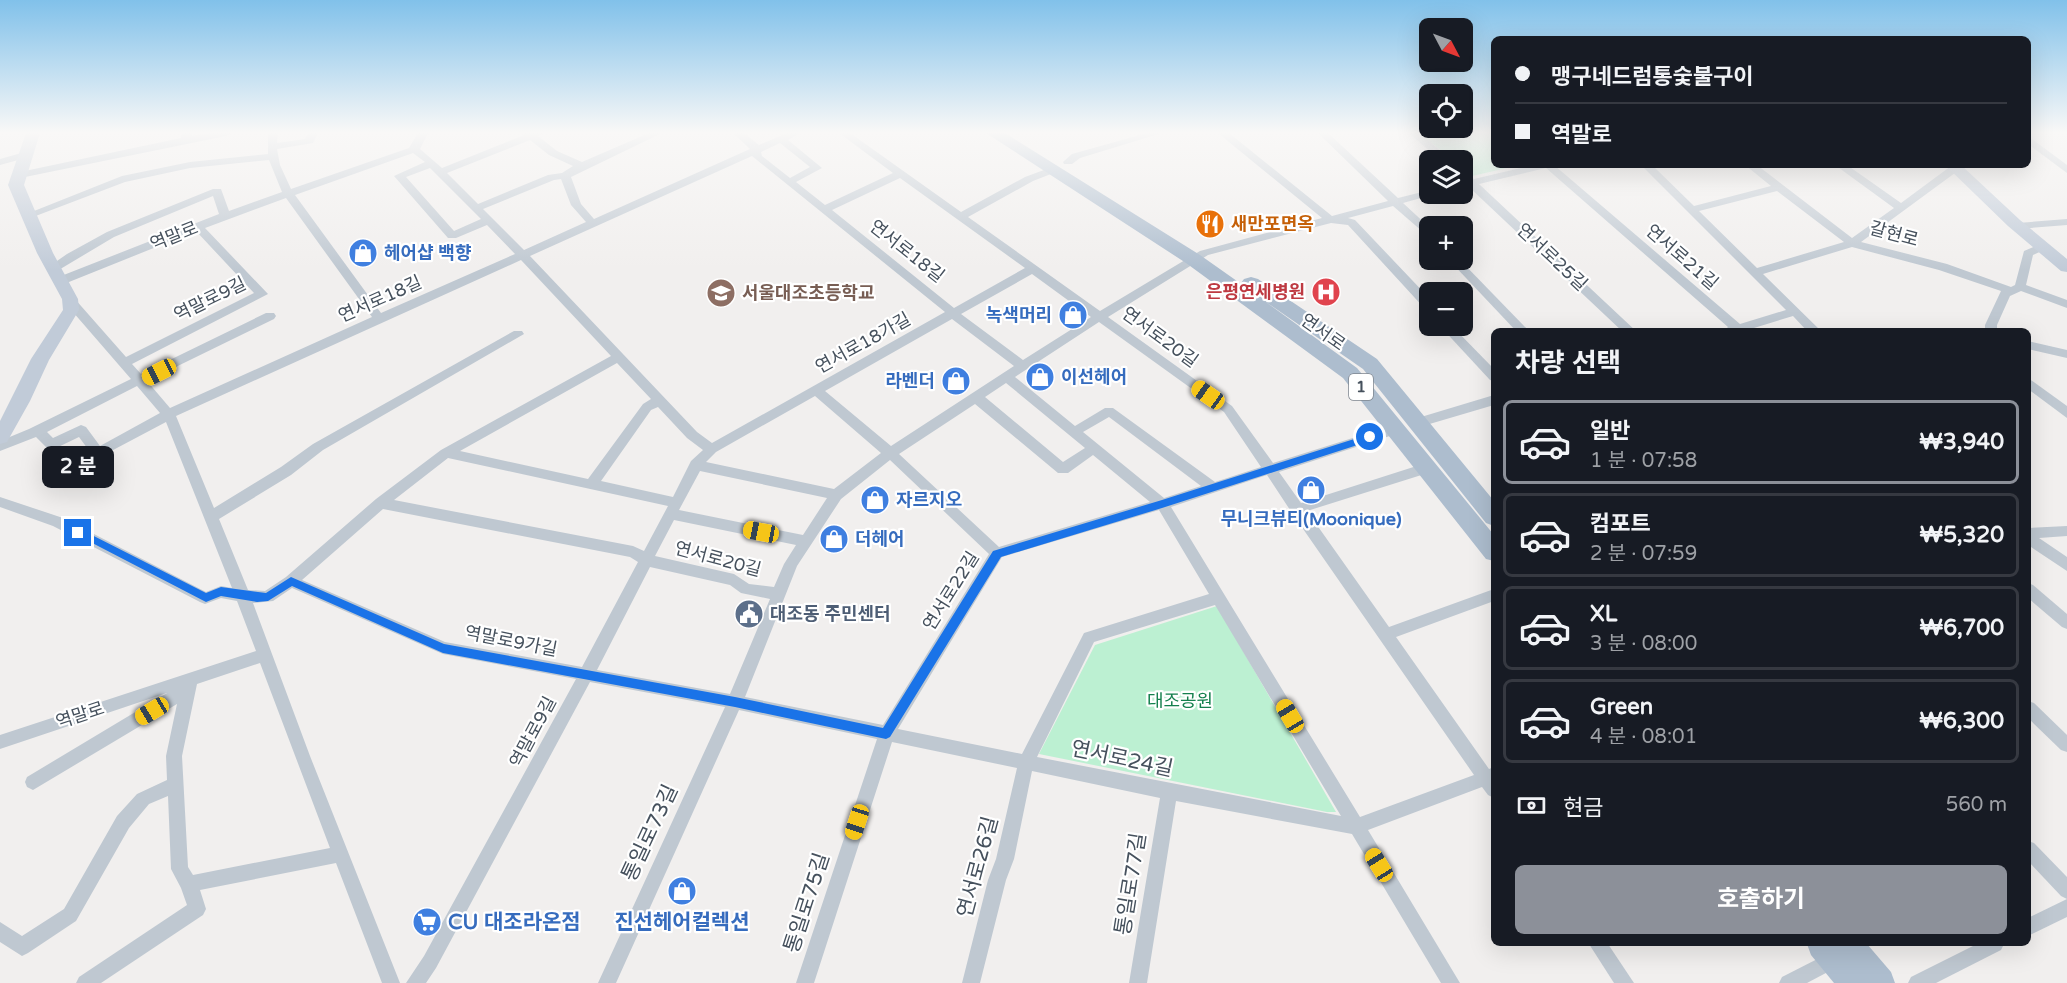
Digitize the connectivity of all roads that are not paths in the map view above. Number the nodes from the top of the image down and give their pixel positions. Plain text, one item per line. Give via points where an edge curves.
1 (18, 179) edge
2 (123, 179) edge
3 (283, 179) edge
4 (333, 179) edge
5 (402, 179) edge
6 (448, 179) edge
7 (547, 179) edge
8 (566, 179) edge
9 (693, 179) edge
10 (785, 179) edge
11 (795, 179) edge
12 (890, 179) edge
13 (907, 179) edge
14 (1029, 179) edge
15 (1080, 179) edge
16 (1280, 179) edge
17 (1373, 179) edge
18 (1489, 179) edge
19 (1563, 179) edge
20 (1660, 179) edge
21 (1768, 179) edge
22 (1860, 179) edge
23 (1936, 179) edge
24 (1967, 179) edge
25 (789, 182) junction
26 (1473, 183) edge
27 (1778, 187) junction
28 (1473, 189) edge
29 (289, 195) junction
30 (1419, 196) edge
31 (1397, 201) junction
32 (1900, 207) junction
33 (477, 208) junction
34 (824, 210) junction
35 (1692, 210) junction
36 (28, 215) junction
37 (225, 216) junction
38 (960, 217) junction
39 (1330, 219) junction
40 (489, 220) junction
41 (2067, 222) edge
42 (593, 224) junction
43 (1419, 224) edge
44 (2018, 226) junction
45 (198, 227) junction
46 (1852, 243) junction
47 (2042, 247) junction
48 (523, 255) junction
49 (1198, 256) junction
50 (2067, 267) edge
51 (1032, 268) junction
52 (1464, 270) edge
53 (1756, 272) junction
54 (57, 274) junction
55 (2016, 289) junction
56 (1419, 295) edge
57 (70, 301) junction
58 (2067, 304) edge
59 (1795, 311) junction
60 (952, 313) junction
61 (270, 316) dead end
62 (1099, 317) junction
63 (379, 319) junction
64 (1520, 328) edge
65 (1627, 328) edge
66 (1730, 328) edge
67 (1739, 328) edge
68 (1812, 328) edge
69 (1991, 328) edge
70 (519, 334) dead end
71 (1455, 336) edge
72 (2031, 346) edge
73 (2067, 354) edge
74 (619, 357) junction
75 (124, 363) junction
76 (1024, 367) junction
77 (1491, 374) edge
78 (1008, 378) junction
79 (140, 382) junction
80 (2031, 384) edge
81 (816, 390) junction
82 (977, 398) junction
83 (659, 401) junction
84 (1491, 401) edge
85 (2067, 413) edge
86 (170, 416) junction
87 (1416, 423) junction
88 (37, 430) junction
89 (1395, 430) junction
90 (1074, 432) junction
91 (0, 437) edge
92 (0, 446) edge
93 (1094, 448) junction
94 (711, 449) junction
95 (446, 453) junction
96 (890, 453) junction
97 (696, 465) junction
98 (1426, 468) junction
99 (1268, 469) junction
100 (592, 484) junction
101 (1212, 488) junction
102 (836, 495) junction
103 (0, 502) edge
104 (381, 503) junction
105 (1162, 504) junction
106 (673, 508) junction
107 (1296, 509) junction
108 (1491, 513) edge
109 (211, 517) junction
110 (2067, 531) edge
111 (2031, 533) edge
112 (2031, 540) edge
113 (806, 541) junction
114 (1491, 548) edge
115 (997, 554) junction
116 (646, 560) junction
117 (2067, 565) edge
118 (291, 581) junction
119 (2031, 592) edge
120 (242, 594) junction
121 (779, 594) junction
122 (1491, 596) edge
123 (1220, 597) junction
124 (2067, 623) edge
125 (1385, 635) junction
126 (264, 655) junction
127 (586, 675) junction
128 (190, 678) junction
129 (735, 702) junction
130 (2031, 711) edge
131 (886, 734) junction
132 (0, 742) edge
133 (2067, 745) edge
134 (1026, 762) junction
135 (1491, 781) edge
136 (33, 782) dead end
137 (176, 784) junction
138 (1169, 792) junction
139 (1356, 827) junction
140 (2031, 852) edge
141 (341, 854) junction
142 (189, 884) junction
143 (2067, 890) edge
144 (2067, 908) edge
145 (2031, 926) edge
146 (0, 931) edge
147 (1604, 946) edge
148 (1991, 946) edge
149 (1835, 949) edge
150 (86, 983) edge
151 (391, 983) edge
152 (415, 983) edge
153 (607, 983) edge
154 (805, 983) edge
155 (971, 983) edge
156 (1138, 983) edge
157 (1451, 983) edge
158 (1625, 983) edge
159 (1788, 983) edge
160 (1853, 983) edge
161 (1880, 983) edge
162 (1917, 983) edge

1 - 36 street via 16,185
2 - 36 street
3 - 29 street
4 - 29 street, 역말로
5 - 40 street via 452,236
6 - 33 street
7 - 33 street
8 - 42 street via 576,205
9 - 42 street, 연서로18길
10 - 25 street, 연서로18길
11 - 25 street
12 - 34 street
13 - 38 street
14 - 38 street
15 - 49 main road, 연서로 / 1
16 - 39 street
17 - 31 street
18 - 26 street, 연서로21길
19 - 66 street, 연서로21길
20 - 35 street
21 - 27 street
22 - 32 street
23 - 32 street, 갈현로
24 - 44 street, 갈현로
25 - 34 street, 연서로18길
27 - 35 street
27 - 46 street
28 - 65 street, 연서로25길
29 - 37 street, 역말로
29 - 63 street
30 - 31 street
31 - 39 street
31 - 43 street
32 - 46 street, 갈현로
33 - 40 street
34 - 60 street, 연서로18길 via 946,304
35 - 53 street
36 - 54 street
37 - 45 street, 역말로
37 - 54 street, 역말로 via 217,191 68,257
38 - 51 street
39 - 49 street
39 - 56 street via 1351,222
40 - 48 street
41 - 44 street
42 - 48 street, 연서로18길
44 - 47 street, 갈현로
45 - 54 street, 역말로
45 - 75 street, 역말로9길 via 262,294
46 - 53 street
46 - 55 street, 갈현로
47 - 50 street, 갈현로
47 - 55 street via 2028,254
48 - 63 street, 연서로18길
48 - 74 street
49 - 62 street, 연서로20길
49 - 87 main road, 연서로 / 1 via 1272,296 1370,364
49 - 89 main road, 연서로 / 1 via 1350,373
51 - 60 street, 연서로18가길
51 - 62 street, 연서로20길
52 - 64 street
53 - 59 street
54 - 57 street
55 - 58 street, 갈현로
55 - 69 street via 2005,294
57 - 75 street
57 - 91 street via 71,310 40,359
59 - 67 street
59 - 68 street
60 - 76 street, 연서로18길
60 - 81 street, 연서로18가길
61 - 79 street
62 - 76 street, 연서로20길
62 - 99 street, 연서로20길 via 1227,409
63 - 86 street, 연서로18길 via 190,403
70 - 109 street via 318,447
71 - 77 street
72 - 73 street
74 - 83 street
74 - 95 street
75 - 79 street
76 - 78 street, 연서로20길
78 - 82 street, 연서로20길
78 - 90 street
79 - 86 street
79 - 88 street
80 - 85 street
81 - 94 street, 연서로18가길
81 - 96 street
82 - 93 street via 1064,469
82 - 96 street, 연서로20길
83 - 94 street
83 - 100 street via 647,407
84 - 87 street
86 - 88 street, 연서로18길 via 98,453 81,430 52,445
86 - 109 street
87 - 108 main road, 연서로 / 1
88 - 92 street
89 - 98 main road, 연서로 / 1
89 - 99 street, 연서로22길
90 - 93 street
90 - 101 street via 1109,411
93 - 105 street
94 - 97 street, 연서로18가길
95 - 100 street
95 - 104 street
96 - 102 street, 연서로20길
96 - 115 street
97 - 102 street
97 - 106 street, 역말로9길
98 - 107 street
98 - 114 main road, 연서로 / 1
99 - 101 street, 연서로22길
99 - 107 street
100 - 106 street
101 - 105 street, 연서로22길
102 - 113 street, 연서로20길
103 - 120 street via 58,522 206,598 221,592
104 - 116 street via 633,552
104 - 118 street
105 - 115 street, 연서로22길
105 - 123 street
106 - 113 street, 연서로20길
106 - 116 street, 역말로9길
107 - 125 street
109 - 120 street
110 - 111 street
112 - 117 street
113 - 121 street, 연서로20길
115 - 131 street, 연서로22길
116 - 121 street, 연서로20길 via 734,580 746,589
116 - 127 street, 역말로9길
118 - 120 street via 268,597
118 - 127 street, 역말로9가길 via 443,648
119 - 124 street
120 - 126 street
121 - 129 street, 연서로20길
122 - 125 street
123 - 134 street via 1089,637
123 - 139 street
125 - 135 street
126 - 128 street, 역말로
126 - 141 street
127 - 129 street, 역말로9가길
127 - 152 street, 역말로9길
128 - 132 street, 역말로
128 - 136 street via 172,699
128 - 137 street via 174,756
129 - 131 street, 연서로24길
129 - 153 street, 통일로73길
130 - 133 street
131 - 134 street, 연서로24길
131 - 154 street, 통일로75길
134 - 138 street, 연서로24길
134 - 155 street, 연서로26길 via 1005,859
135 - 139 street
137 - 142 street via 180,869
137 - 146 street via 143,799 123,822 70,915 22,947
138 - 139 street, 연서로24길
138 - 156 street, 통일로77길
139 - 157 street
140 - 143 street
141 - 142 street
141 - 151 street
142 - 150 street via 197,909
144 - 145 street
147 - 158 street
148 - 162 street
149 - 159 street
149 - 160 main road
149 - 161 main road

